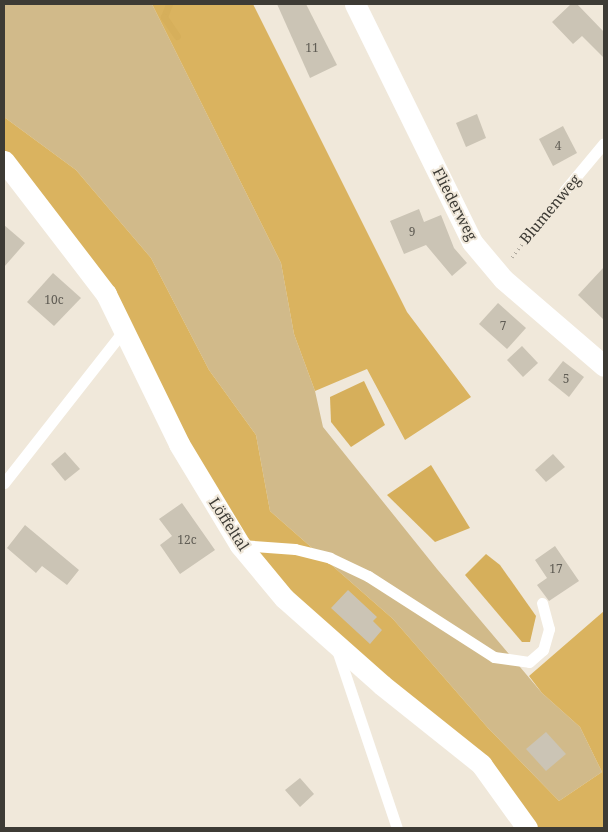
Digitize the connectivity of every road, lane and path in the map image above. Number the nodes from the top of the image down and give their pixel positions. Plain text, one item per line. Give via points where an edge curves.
1 (355, 4) edge
2 (604, 143) edge
3 (4, 161) edge
4 (564, 191) joint
5 (503, 279) junction
6 (124, 330) junction
7 (604, 366) edge
8 (4, 483) edge
9 (240, 545) junction
10 (542, 603) dead end
11 (335, 643) junction
12 (397, 828) edge
13 (528, 828) edge

1 - 5 street, Fliederweg via 472,242
2 - 4 lane, Blumenweg
3 - 6 street, Löffeltal via 106,294
4 - 5 path, Blumenweg via 515,250
5 - 7 street, Fliederweg
6 - 8 lane
6 - 9 street, Löffeltal via 179,444
9 - 10 lane via 295,550 330,558 368,576 494,657 529,662 543,650 549,629
9 - 11 street, Löffeltal via 284,598
11 - 12 lane
11 - 13 street, Löffeltal via 480,764

